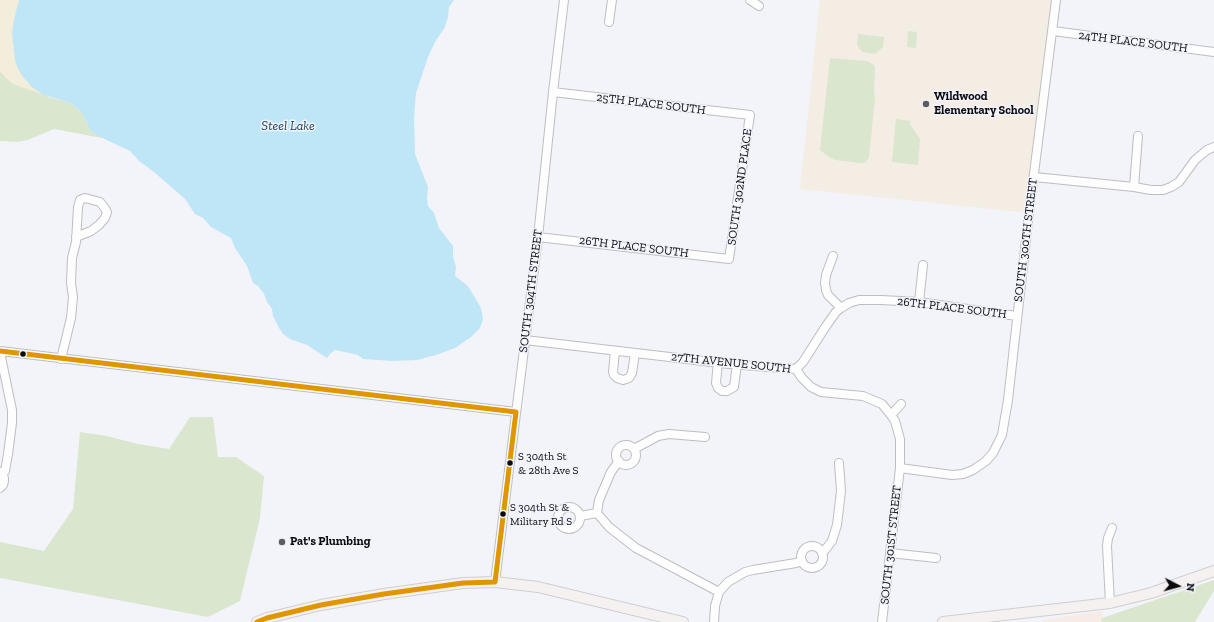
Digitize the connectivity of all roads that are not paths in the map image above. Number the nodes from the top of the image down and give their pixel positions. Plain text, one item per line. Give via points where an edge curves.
1 (564, 0) edge
2 (612, 0) edge
3 (750, 0) edge
4 (1056, 0) edge
5 (759, 6) dead end
6 (609, 22) dead end
7 (1053, 32) junction
8 (1214, 52) edge
9 (553, 92) junction
10 (750, 115) joint
11 (1138, 136) dead end
12 (1214, 147) edge
13 (1034, 177) junction
14 (1134, 187) junction
15 (538, 236) junction
16 (76, 237) junction
17 (833, 256) dead end
18 (729, 259) joint
19 (923, 265) dead end
20 (919, 302) junction
21 (841, 308) junction
22 (1017, 316) junction
23 (525, 340) junction
24 (615, 351) junction
25 (0, 352) edge
26 (634, 353) junction
27 (62, 359) junction
28 (718, 362) junction
29 (737, 364) junction
30 (796, 369) junction
31 (901, 404) dead end
32 (516, 412) junction
33 (891, 415) junction
34 (705, 438) dead end
35 (634, 449) junction
36 (618, 461) junction
37 (839, 463) dead end
38 (900, 468) junction
39 (1, 474) edge
40 (0, 488) edge
41 (597, 513) junction
42 (580, 516) dead end
43 (1112, 528) dead end
44 (822, 553) junction
45 (890, 553) junction
46 (936, 558) dead end
47 (802, 561) junction
48 (1214, 571) edge
49 (495, 582) junction
50 (719, 592) junction
51 (1110, 602) junction
52 (257, 622) edge
53 (683, 622) edge
54 (714, 622) edge
55 (882, 622) edge
56 (943, 622) edge

1 - 9 street, SOUTH 304TH STREET
2 - 6 street
3 - 5 street
4 - 7 street, SOUTH 300TH STREET
7 - 8 street, 24TH PLACE SOUTH
7 - 13 street, SOUTH 300TH STREET
9 - 10 street, 25TH PLACE SOUTH
9 - 15 street, SOUTH 304TH STREET
10 - 18 street, SOUTH 302ND PLACE
11 - 14 street
12 - 14 street via 1195,160 1179,182 1171,188 1151,190
13 - 14 street
13 - 22 street, SOUTH 300TH STREET
15 - 18 street, 26TH PLACE SOUTH
15 - 23 street, SOUTH 304TH STREET
16 - 16 street via 91,231 105,218 107,212 100,202 85,198 80,200
16 - 27 street via 72,258 71,318
17 - 21 street via 826,275 826,290 828,296
19 - 20 street
20 - 21 street, 26TH PLACE SOUTH via 863,300 854,301
20 - 22 street, 26TH PLACE SOUTH
21 - 30 street
22 - 38 street, SOUTH 300TH STREET via 1002,435 993,453 982,464 963,474 952,475
23 - 24 street, 27TH AVENUE SOUTH
23 - 32 street, SOUTH 304TH STREET
24 - 26 street, 27TH AVENUE SOUTH
24 - 26 street via 614,376 623,380 629,378 632,373
25 - 27 street
25 - 39 street via 12,410 8,454 5,471
26 - 28 street, 27TH AVENUE SOUTH
27 - 32 street
28 - 29 street, 27TH AVENUE SOUTH
28 - 29 street via 716,383 718,388 727,392 734,387
29 - 30 street, 27TH AVENUE SOUTH
30 - 33 street, 27TH AVENUE SOUTH via 811,387 821,392 870,398 882,404
31 - 33 street
32 - 49 street, SOUTH 304TH STREET
33 - 38 street, 27TH AVENUE SOUTH via 900,439
34 - 35 street via 669,434 658,436
35 - 36 street via 636,457 633,462 624,465
35 - 36 street via 628,444 621,446 617,451
36 - 41 street via 599,500
37 - 44 street via 841,491 837,525 832,541
38 - 45 street, SOUTH 301ST STREET
39 - 40 street via 4,481
41 - 42 street
41 - 50 street via 609,527 636,548
43 - 51 street via 1107,546
44 - 47 street via 822,560 818,566 807,566
44 - 47 street via 817,548 808,547 801,554
45 - 46 street
45 - 55 street, SOUTH 301ST STREET
47 - 50 street via 745,572 728,582
48 - 51 main road via 1151,593
49 - 52 main road via 463,583 384,594 321,605
49 - 53 main road via 538,587
50 - 54 street
51 - 56 main road

